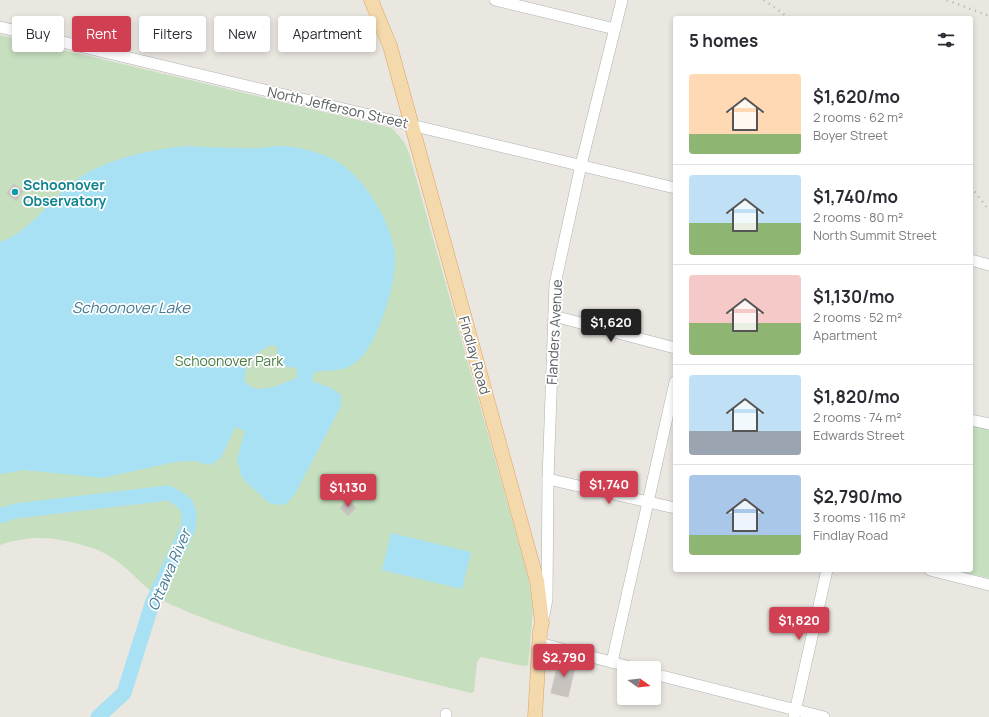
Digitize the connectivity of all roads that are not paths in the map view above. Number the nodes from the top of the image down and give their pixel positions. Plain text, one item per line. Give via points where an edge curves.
1 (371, 0) edge
2 (494, 0) edge
3 (622, 0) edge
4 (0, 27) edge
5 (615, 29) junction
6 (412, 125) junction
7 (581, 165) junction
8 (673, 188) edge
9 (973, 261) edge
10 (989, 265) edge
11 (554, 316) junction
12 (673, 347) edge
13 (673, 391) edge
14 (973, 420) edge
15 (989, 424) edge
16 (548, 479) junction
17 (648, 502) junction
18 (673, 508) edge
19 (827, 572) edge
20 (938, 572) edge
21 (989, 585) edge
22 (542, 623) junction
23 (539, 643) junction
24 (612, 662) junction
25 (617, 663) edge
26 (661, 676) edge
27 (795, 713) edge
28 (535, 717) edge
29 (824, 717) edge

1 - 6 main road, Findlay Road via 390,46
2 - 5 street
3 - 5 street, Flanders Avenue
4 - 6 street, North Jefferson Street
5 - 7 street, Flanders Avenue
6 - 7 street, North Jefferson Street
6 - 22 main road, Findlay Road via 537,580
7 - 8 street, North Jefferson Street
7 - 11 street, Flanders Avenue via 555,284
9 - 10 street
11 - 12 street
11 - 16 street, Flanders Avenue
13 - 17 street
14 - 15 street
16 - 17 street
16 - 22 street, Flanders Avenue via 547,599
17 - 18 street
17 - 24 street
19 - 27 street
20 - 21 street
22 - 23 main road, Findlay Road
23 - 24 street
23 - 28 main road, Findlay Road
24 - 25 street
26 - 27 street
27 - 29 street

